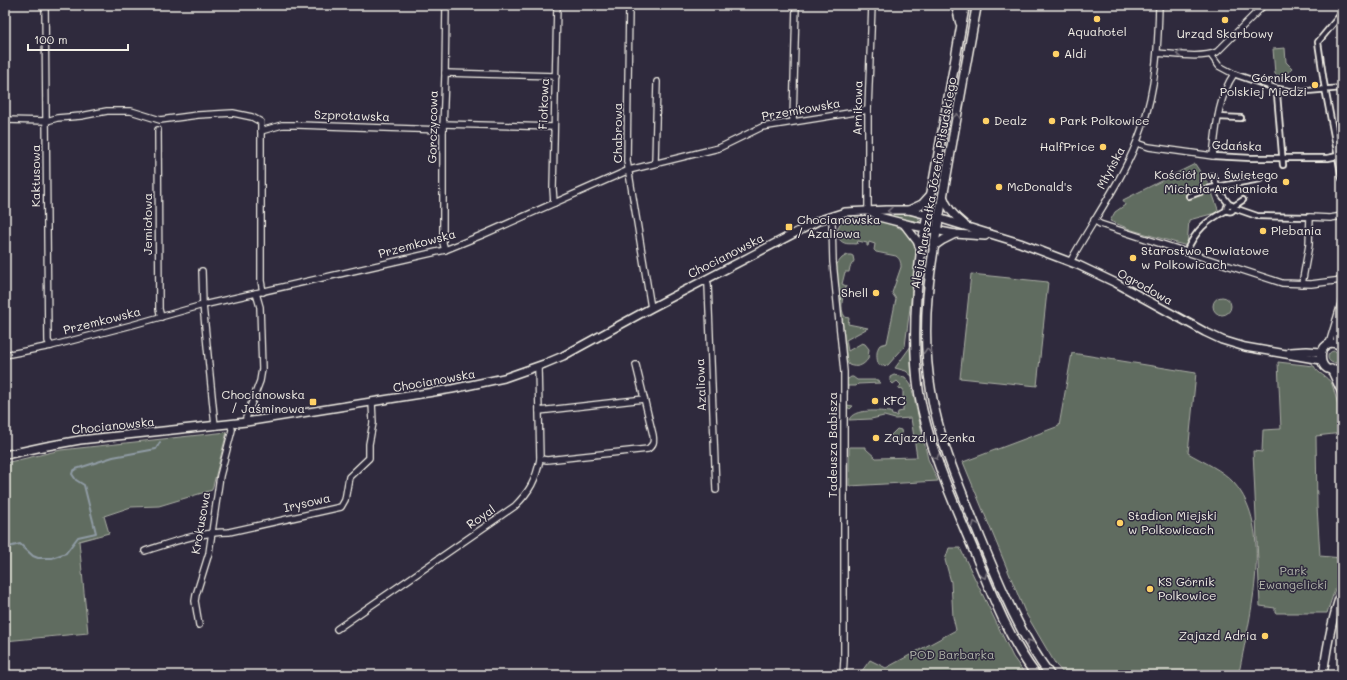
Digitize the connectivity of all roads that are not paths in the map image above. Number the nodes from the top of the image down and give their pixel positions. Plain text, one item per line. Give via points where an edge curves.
1 (45, 5) edge
2 (446, 5) edge
3 (557, 5) edge
4 (629, 5) edge
5 (796, 5) edge
6 (872, 5) edge
7 (954, 5) edge
8 (965, 5) edge
9 (977, 5) edge
10 (1159, 5) edge
11 (1264, 5) edge
12 (1342, 13) edge
13 (960, 29) junction
14 (1157, 53) junction
15 (1211, 54) junction
16 (445, 73) junction
17 (1234, 74) junction
18 (556, 76) junction
19 (657, 82) dead end
20 (1342, 88) edge
21 (1278, 89) junction
22 (1325, 90) junction
23 (868, 110) junction
24 (1218, 117) junction
25 (1241, 118) dead end
26 (5, 120) edge
27 (47, 121) junction
28 (793, 121) junction
29 (443, 127) junction
30 (554, 127) junction
31 (158, 130) dead end
32 (261, 131) junction
33 (1137, 143) junction
34 (1340, 155) edge
35 (1213, 156) junction
36 (1283, 158) junction
37 (655, 163) junction
38 (1283, 165) dead end
39 (629, 170) junction
40 (1213, 176) dead end
41 (1342, 178) edge
42 (1260, 179) dead end
43 (1219, 187) junction
44 (932, 194) junction
45 (943, 196) junction
46 (1189, 196) dead end
47 (1243, 200) dead end
48 (554, 203) junction
49 (1231, 207) junction
50 (909, 210) junction
51 (870, 212) junction
52 (927, 215) junction
53 (831, 216) junction
54 (1342, 216) edge
55 (1310, 217) junction
56 (938, 218) junction
57 (1094, 220) junction
58 (904, 224) junction
59 (967, 227) junction
60 (926, 228) junction
61 (936, 230) junction
62 (955, 234) junction
63 (998, 236) junction
64 (933, 247) junction
65 (445, 250) junction
66 (921, 250) junction
67 (1186, 252) junction
68 (1070, 262) junction
69 (202, 271) dead end
70 (706, 279) junction
71 (1342, 280) edge
72 (1302, 284) junction
73 (263, 292) junction
74 (256, 293) junction
75 (1342, 300) edge
76 (203, 305) junction
77 (651, 308) junction
78 (161, 317) junction
79 (1336, 319) junction
80 (1329, 344) junction
81 (50, 346) junction
82 (1340, 346) edge
83 (5, 355) edge
84 (1321, 356) junction
85 (636, 365) dead end
86 (538, 367) junction
87 (1341, 367) edge
88 (1331, 369) junction
89 (1342, 379) edge
90 (1342, 393) edge
91 (644, 399) junction
92 (372, 402) junction
93 (539, 411) junction
94 (246, 422) junction
95 (231, 424) junction
96 (215, 426) junction
97 (5, 455) edge
98 (540, 459) junction
99 (716, 490) dead end
100 (212, 532) junction
101 (146, 551) dead end
102 (1342, 590) edge
103 (199, 625) dead end
104 (337, 629) dead end
105 (843, 675) edge
106 (1036, 675) edge
107 (1050, 675) edge
108 (1323, 675) edge

1 - 27 street, Kaktusowa
2 - 16 street, Gorczycowa
3 - 18 street, Fiołkowa
4 - 39 street, Chabrowa
5 - 28 street
6 - 23 street, Arnikowa
7 - 13 main road via 958,9
8 - 13 main road, Aleja Marszałka Józefa Piłsudskiego
45 -> 9 main road, Aleja Marszałka Józefa Piłsudskiego
10 - 14 street, Młyńska
11 - 15 street via 1220,49
12 - 22 street via 1318,42
13 - 44 main road, Aleja Marszałka Józefa Piłsudskiego
15 -> 14 street
14 - 33 street, Młyńska via 1152,92
15 - 17 street via 1219,66
16 - 18 street
16 - 29 street, Gorczycowa
17 - 21 street
17 - 24 street via 1224,95
18 - 30 street, Fiołkowa
19 - 37 street
20 - 22 street
21 - 22 street via 1295,92
21 - 36 street
22 - 34 street
23 - 28 street, Przemkowska
23 - 51 street, Arnikowa
24 - 25 street
24 - 35 street
26 - 27 street
27 - 32 street via 107,111 130,111 160,120 191,115 233,113 252,117 261,122
27 - 81 street, Kaktusowa
28 - 37 street, Przemkowska via 762,127 719,148
29 - 30 street, Szprotawska
29 - 32 street, Szprotawska via 298,125
29 - 65 street, Gorczycowa
30 - 48 street, Fiołkowa
31 - 78 street, Jemiołowa
32 - 73 street
33 - 35 street, Gdańska
33 - 57 street, Młyńska
34 - 36 street, Gdańska via 1328,158
34 - 41 street
35 - 36 street, Gdańska
36 - 38 street
37 - 39 street, Przemkowska
39 - 48 street, Przemkowska
39 - 77 street, Chabrowa
40 - 43 street
42 - 43 street
43 - 46 street
43 - 49 street
44 - 50 street via 922,204
44 - 52 main road, Aleja Marszałka Józefa Piłsudskiego
45 - 56 main road, Aleja Marszałka Józefa Piłsudskiego
45 - 59 street via 954,216
47 - 49 street
48 - 65 street, Przemkowska
49 - 55 street via 1257,216
49 - 67 street via 1202,226
50 -> 51 street
50 - 52 street
51 - 53 street
51 - 58 street
52 - 56 street
52 - 60 main road, Aleja Marszałka Józefa Piłsudskiego
53 - 70 street, Chocianowska
53 - 105 street, Tadeusza Babisza via 832,262 844,363
54 - 55 street
55 - 72 street via 1309,245
56 - 59 street, Ogrodowa
56 - 61 main road, Aleja Marszałka Józefa Piłsudskiego
57 - 67 street
57 - 68 street, Młyńska
58 - 60 street
58 - 66 street
59 - 63 street, Ogrodowa
60 - 61 street, Ogrodowa
60 - 66 main road, Aleja Marszałka Józefa Piłsudskiego
61 - 62 street, Ogrodowa
61 - 64 main road, Aleja Marszałka Józefa Piłsudskiego
62 - 63 street, Ogrodowa
62 - 64 street
63 - 68 street, Ogrodowa
107 -> 64 main road, Aleja Marszałka Józefa Piłsudskiego via 1018,624 1004,594 951,466 939,430 931,389 925,324
65 - 73 street, Przemkowska
66 -> 106 main road, Aleja Marszałka Józefa Piłsudskiego via 914,333 919,393 929,433 940,469 993,597 1008,629
67 - 72 street via 1271,280
68 - 84 street, Ogrodowa via 1116,283 1222,340 1250,348
69 - 76 street
70 - 77 street, Chocianowska
70 - 99 street, Azaliowa
71 - 72 street
73 - 74 street, Przemkowska
74 - 76 street, Przemkowska
74 - 94 street via 260,307 262,369
75 - 79 street
76 - 78 street, Przemkowska
76 - 96 street
77 - 86 street, Chocianowska
78 - 81 street, Przemkowska
79 - 80 street
79 - 82 street
80 - 82 street
80 - 84 street via 1323,349
81 - 83 street, Przemkowska
84 - 88 street via 1324,366
85 - 91 street
86 - 92 street, Chocianowska via 481,384
86 - 93 street, Royal
87 - 88 street
87 - 89 street
88 - 90 street
91 - 93 street
91 - 98 street via 654,441 652,446
92 - 94 street, Chocianowska
92 - 100 street, Irysowa via 373,423 369,458 349,477 345,500 341,507 229,532
93 - 98 street, Royal
94 - 95 street, Chocianowska
95 - 96 street, Chocianowska
95 - 100 street, Krokusowa via 232,430 220,476
96 - 97 street, Chocianowska via 80,440
98 - 104 street, Royal via 533,483 515,506
100 - 101 street
100 - 103 street, Krokusowa via 209,553 196,595
102 - 108 street via 1336,607

